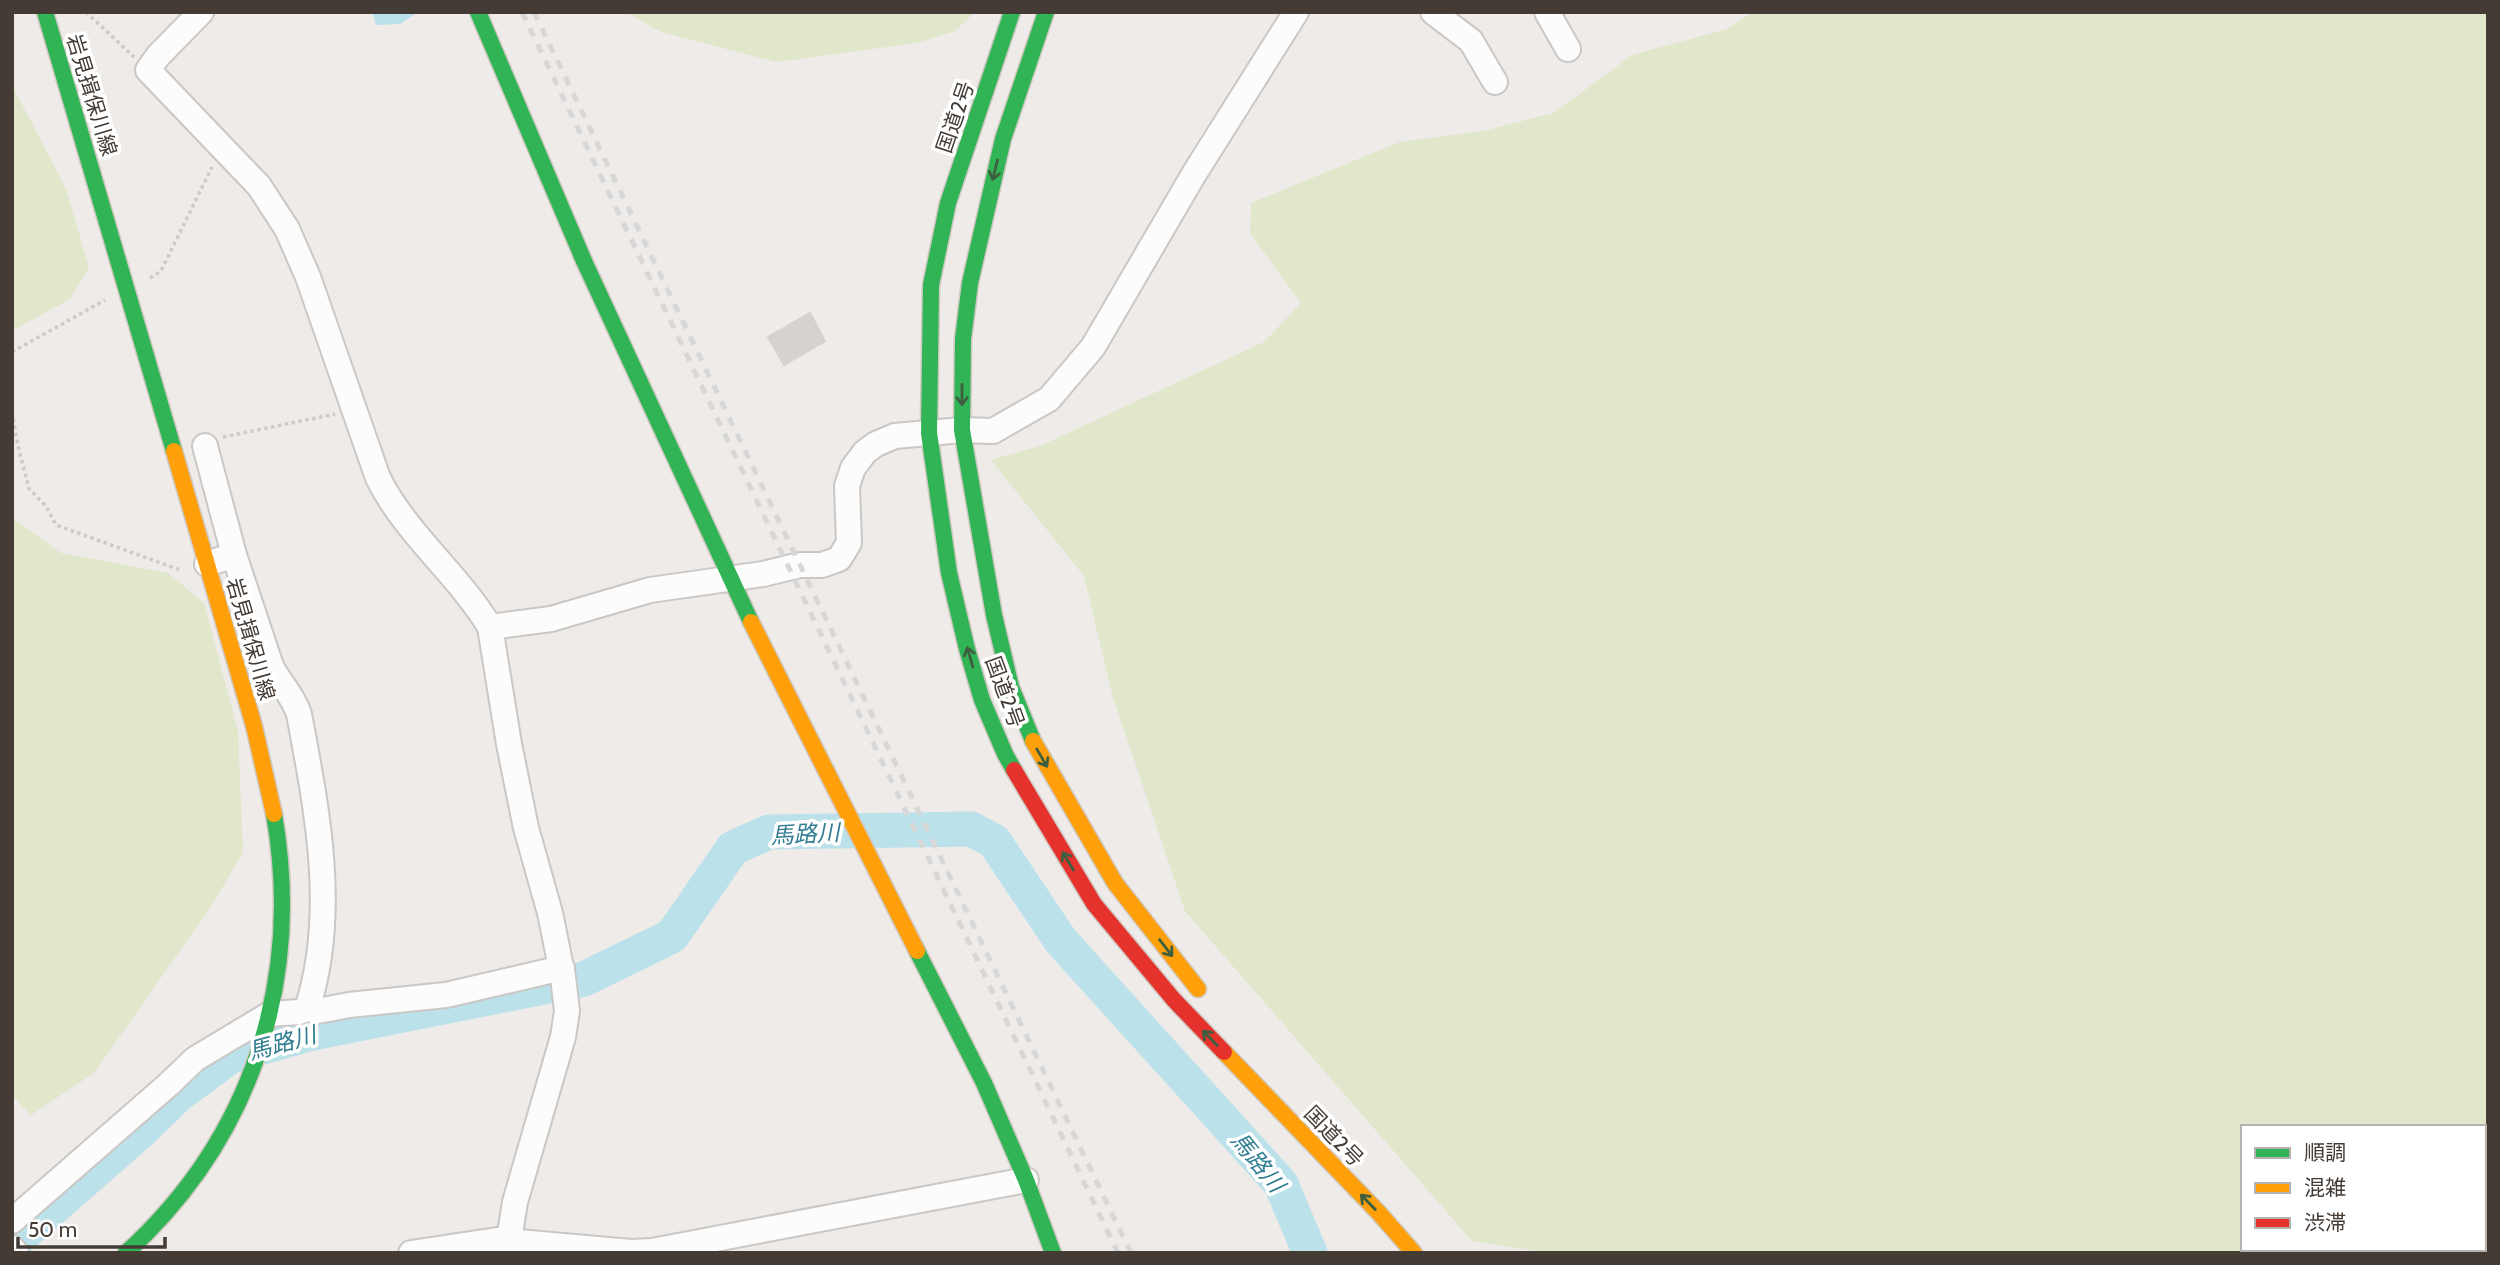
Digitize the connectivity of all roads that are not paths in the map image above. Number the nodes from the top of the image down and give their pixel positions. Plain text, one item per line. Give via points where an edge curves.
1 (45, 12) edge
2 (201, 12) edge
3 (478, 12) edge
4 (1001, 12) edge
5 (1012, 12) edge
6 (1046, 12) edge
7 (1062, 12) edge
8 (1296, 12) edge
9 (1547, 12) edge
10 (1438, 14) edge
11 (1567, 50) dead end
12 (1495, 82) dead end
13 (972, 134) junction
14 (1003, 139) junction
15 (962, 430) junction
16 (929, 433) junction
17 (205, 446) road end
18 (234, 555) junction
19 (206, 564) junction
20 (729, 578) junction
21 (490, 627) junction
22 (564, 982) junction
23 (1209, 1000) dead end
24 (307, 1009) junction
25 (268, 1022) junction
26 (1026, 1180) junction
27 (12, 1221) edge
28 (508, 1247) edge
29 (12, 1248) edge
30 (138, 1249) edge
31 (16, 1253) edge
32 (411, 1253) edge
33 (1053, 1253) edge
34 (1413, 1253) edge

1 - 19 main road, 岩見揖保川線
2 - 21 street via 148,70 259,186 287,229 309,276 378,478 391,503 477,605
3 - 20 main road via 584,261
4 - 13 main road via 975,94
5 - 13 main road, 国道2号
6 - 14 main road, 国道2号
7 - 14 main road via 1038,77
8 - 15 street via 1093,347 1049,399 993,431
9 - 11 street
10 - 12 street via 1471,41
13 - 16 main road, 国道2号 via 948,203 931,285
14 -> 15 main road, 国道2号 via 969,294 963,340
15 - 16 street
15 -> 23 main road, 国道2号 via 994,615 1011,687 1033,743 1115,883
16 - 20 street via 895,436 876,444 853,468 847,486 849,543 839,559
34 -> 16 main road, 国道2号 via 1174,1000 1094,904 1005,754 982,700 949,573
17 - 18 street
18 - 19 street
18 - 24 street via 271,666 295,702 309,769 324,890
19 - 25 main road, 岩見揖保川線 via 256,731 279,838 282,939
20 - 21 street via 650,590 551,619
20 - 26 main road via 984,1083
21 - 22 street via 526,828
22 - 24 street
22 - 28 street via 567,1011 563,1037 515,1202
24 - 25 street
25 - 27 street via 195,1059
25 - 30 main road, 岩見揖保川線 via 253,1072 220,1141
26 - 28 street via 652,1251
26 - 33 main road
28 - 32 street via 485,1242
29 - 31 street

